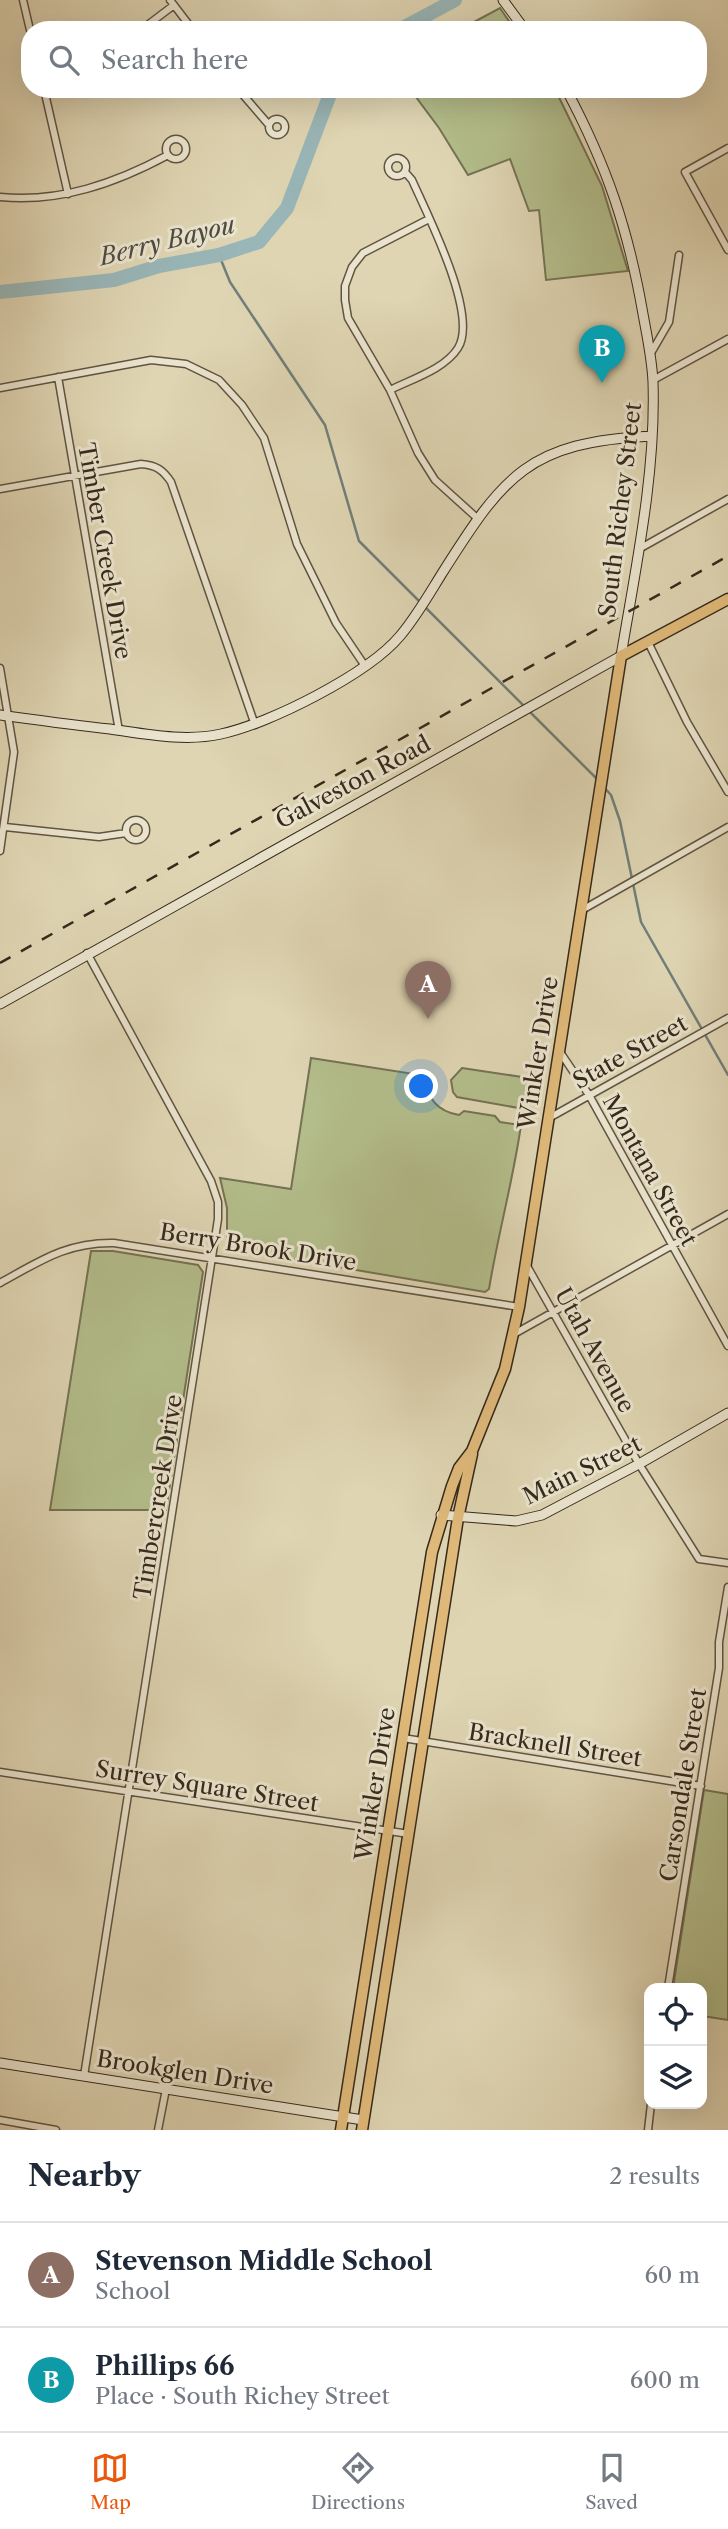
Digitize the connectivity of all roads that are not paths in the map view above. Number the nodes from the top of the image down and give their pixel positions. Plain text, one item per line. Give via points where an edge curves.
1 (23, 0) edge
2 (503, 0) edge
3 (172, 3) edge
4 (28, 21) edge
5 (151, 21) edge
6 (185, 21) edge
7 (518, 21) edge
8 (46, 98) edge
9 (246, 98) edge
10 (571, 98) edge
11 (269, 125) dead end
12 (728, 148) edge
13 (168, 155) dead end
14 (405, 172) dead end
15 (68, 194) junction
16 (0, 197) edge
17 (429, 219) junction
18 (728, 250) edge
19 (679, 255) dead end
20 (728, 339) edge
21 (650, 354) junction
22 (58, 377) junction
23 (653, 380) junction
24 (0, 388) edge
25 (390, 390) junction
26 (652, 436) junction
27 (73, 475) junction
28 (0, 489) edge
29 (728, 499) edge
30 (477, 518) junction
31 (637, 550) junction
32 (728, 599) edge
33 (648, 642) junction
34 (621, 656) junction
35 (365, 666) junction
36 (0, 668) edge
37 (4, 715) edge
38 (255, 725) junction
39 (119, 730) junction
40 (728, 792) edge
41 (5, 827) junction
42 (728, 827) edge
43 (126, 833) dead end
44 (0, 851) edge
45 (582, 909) junction
46 (87, 953) junction
47 (0, 1004) edge
48 (728, 1018) edge
49 (559, 1050) junction
50 (589, 1095) junction
51 (549, 1118) junction
52 (728, 1214) edge
53 (672, 1246) junction
54 (215, 1258) junction
55 (527, 1266) junction
56 (0, 1283) edge
57 (519, 1307) junction
58 (554, 1311) junction
59 (514, 1334) junction
60 (728, 1346) edge
61 (728, 1413) edge
62 (472, 1451) junction
63 (639, 1464) junction
64 (441, 1515) junction
65 (458, 1518) junction
66 (728, 1563) edge
67 (728, 1587) edge
68 (403, 1738) junction
69 (423, 1741) junction
70 (0, 1772) edge
71 (701, 1786) junction
72 (130, 1792) junction
73 (388, 1831) junction
74 (408, 1834) junction
75 (373, 1928) junction
76 (394, 1931) junction
77 (669, 1983) edge
78 (0, 2063) edge
79 (84, 2076) junction
80 (166, 2089) junction
81 (650, 2109) edge
82 (343, 2117) junction
83 (0, 2120) edge
84 (363, 2125) edge
85 (56, 2130) edge
86 (158, 2130) edge
87 (341, 2130) edge
88 (648, 2130) edge

1 - 4 street
2 - 7 street
3 - 5 street
3 - 6 street
8 - 15 street
9 - 11 street
10 - 21 street, South Richey Street via 617,199
12 - 18 street via 685,172
13 - 15 street via 112,181
14 - 17 street
15 - 16 street
17 - 25 street via 459,301 463,339 442,364
17 - 25 street via 363,253 345,286 348,318
19 - 21 street via 669,322
20 - 23 street
21 - 23 street, South Richey Street
22 - 24 street
22 - 27 street, Timber Creek Drive
22 - 35 street via 151,360 198,368 227,387 264,438 306,564 336,623
23 - 26 street, South Richey Street
25 - 30 street via 435,480
26 - 30 street via 601,439 546,455 513,478
26 - 31 street, South Richey Street
27 - 28 street
27 - 38 street via 141,464 165,472
27 - 39 street, Timber Creek Drive
29 - 31 street
30 - 35 street via 413,620
31 - 34 street, South Richey Street
32 - 33 main road, Galveston Road
33 - 34 main road, Galveston Road
33 - 40 street
34 - 45 main road, Winkler Drive
34 - 46 street, Galveston Road
35 - 38 street
36 - 37 street
37 - 39 street
37 - 41 street via 14,752
38 - 39 street via 199,737
41 - 43 street via 99,837
41 - 44 street
42 - 45 street
45 - 49 main road, Winkler Drive
46 - 47 street, Galveston Road
46 - 54 street, Timbercreek Drive via 211,1181 218,1202
48 - 50 street, State Street
49 - 50 street, Montana Street
49 - 51 main road, Winkler Drive
50 - 51 street, State Street
50 - 53 street, Montana Street
51 - 55 main road, Winkler Drive
52 - 53 street
53 - 58 street
53 - 60 street, Montana Street
54 - 56 street, Berry Brook Drive via 114,1243 79,1244
54 - 57 street, Berry Brook Drive
54 - 72 street, Timbercreek Drive
55 - 57 main road, Winkler Drive
55 - 58 street, Utah Avenue
57 - 59 main road, Winkler Drive
58 - 59 street
58 - 63 street, Utah Avenue
59 - 62 main road, Winkler Drive
61 - 63 street, Main Street
62 - 64 main road, Winkler Drive via 459,1468
62 - 65 main road, Winkler Drive
63 - 65 street, Main Street via 528,1519
63 - 66 street, Utah Avenue via 699,1559
64 - 65 street, Main Street
64 - 68 main road, Winkler Drive
65 - 69 main road, Winkler Drive
67 - 71 street, Carsondale Street
68 - 69 street, Bracknell Street
68 - 73 main road, Winkler Drive
69 - 71 street, Bracknell Street
69 - 74 main road, Winkler Drive
70 - 72 street, Surrey Square Street
71 - 77 street, Carsondale Street
72 - 73 street, Surrey Square Street
72 - 79 street, Timbercreek Drive
73 - 74 street, Surrey Square Street
73 - 75 main road, Winkler Drive
74 - 76 main road, Winkler Drive
75 - 76 main road
75 - 82 main road, Winkler Drive
76 - 84 main road, Winkler Drive
78 - 79 street, Brookglen Drive
79 - 80 street, Brookglen Drive
80 - 82 street, Brookglen Drive
80 - 86 street
81 - 88 street
82 - 84 street, Brookglen Drive
82 - 87 main road, Winkler Drive
83 - 85 street

